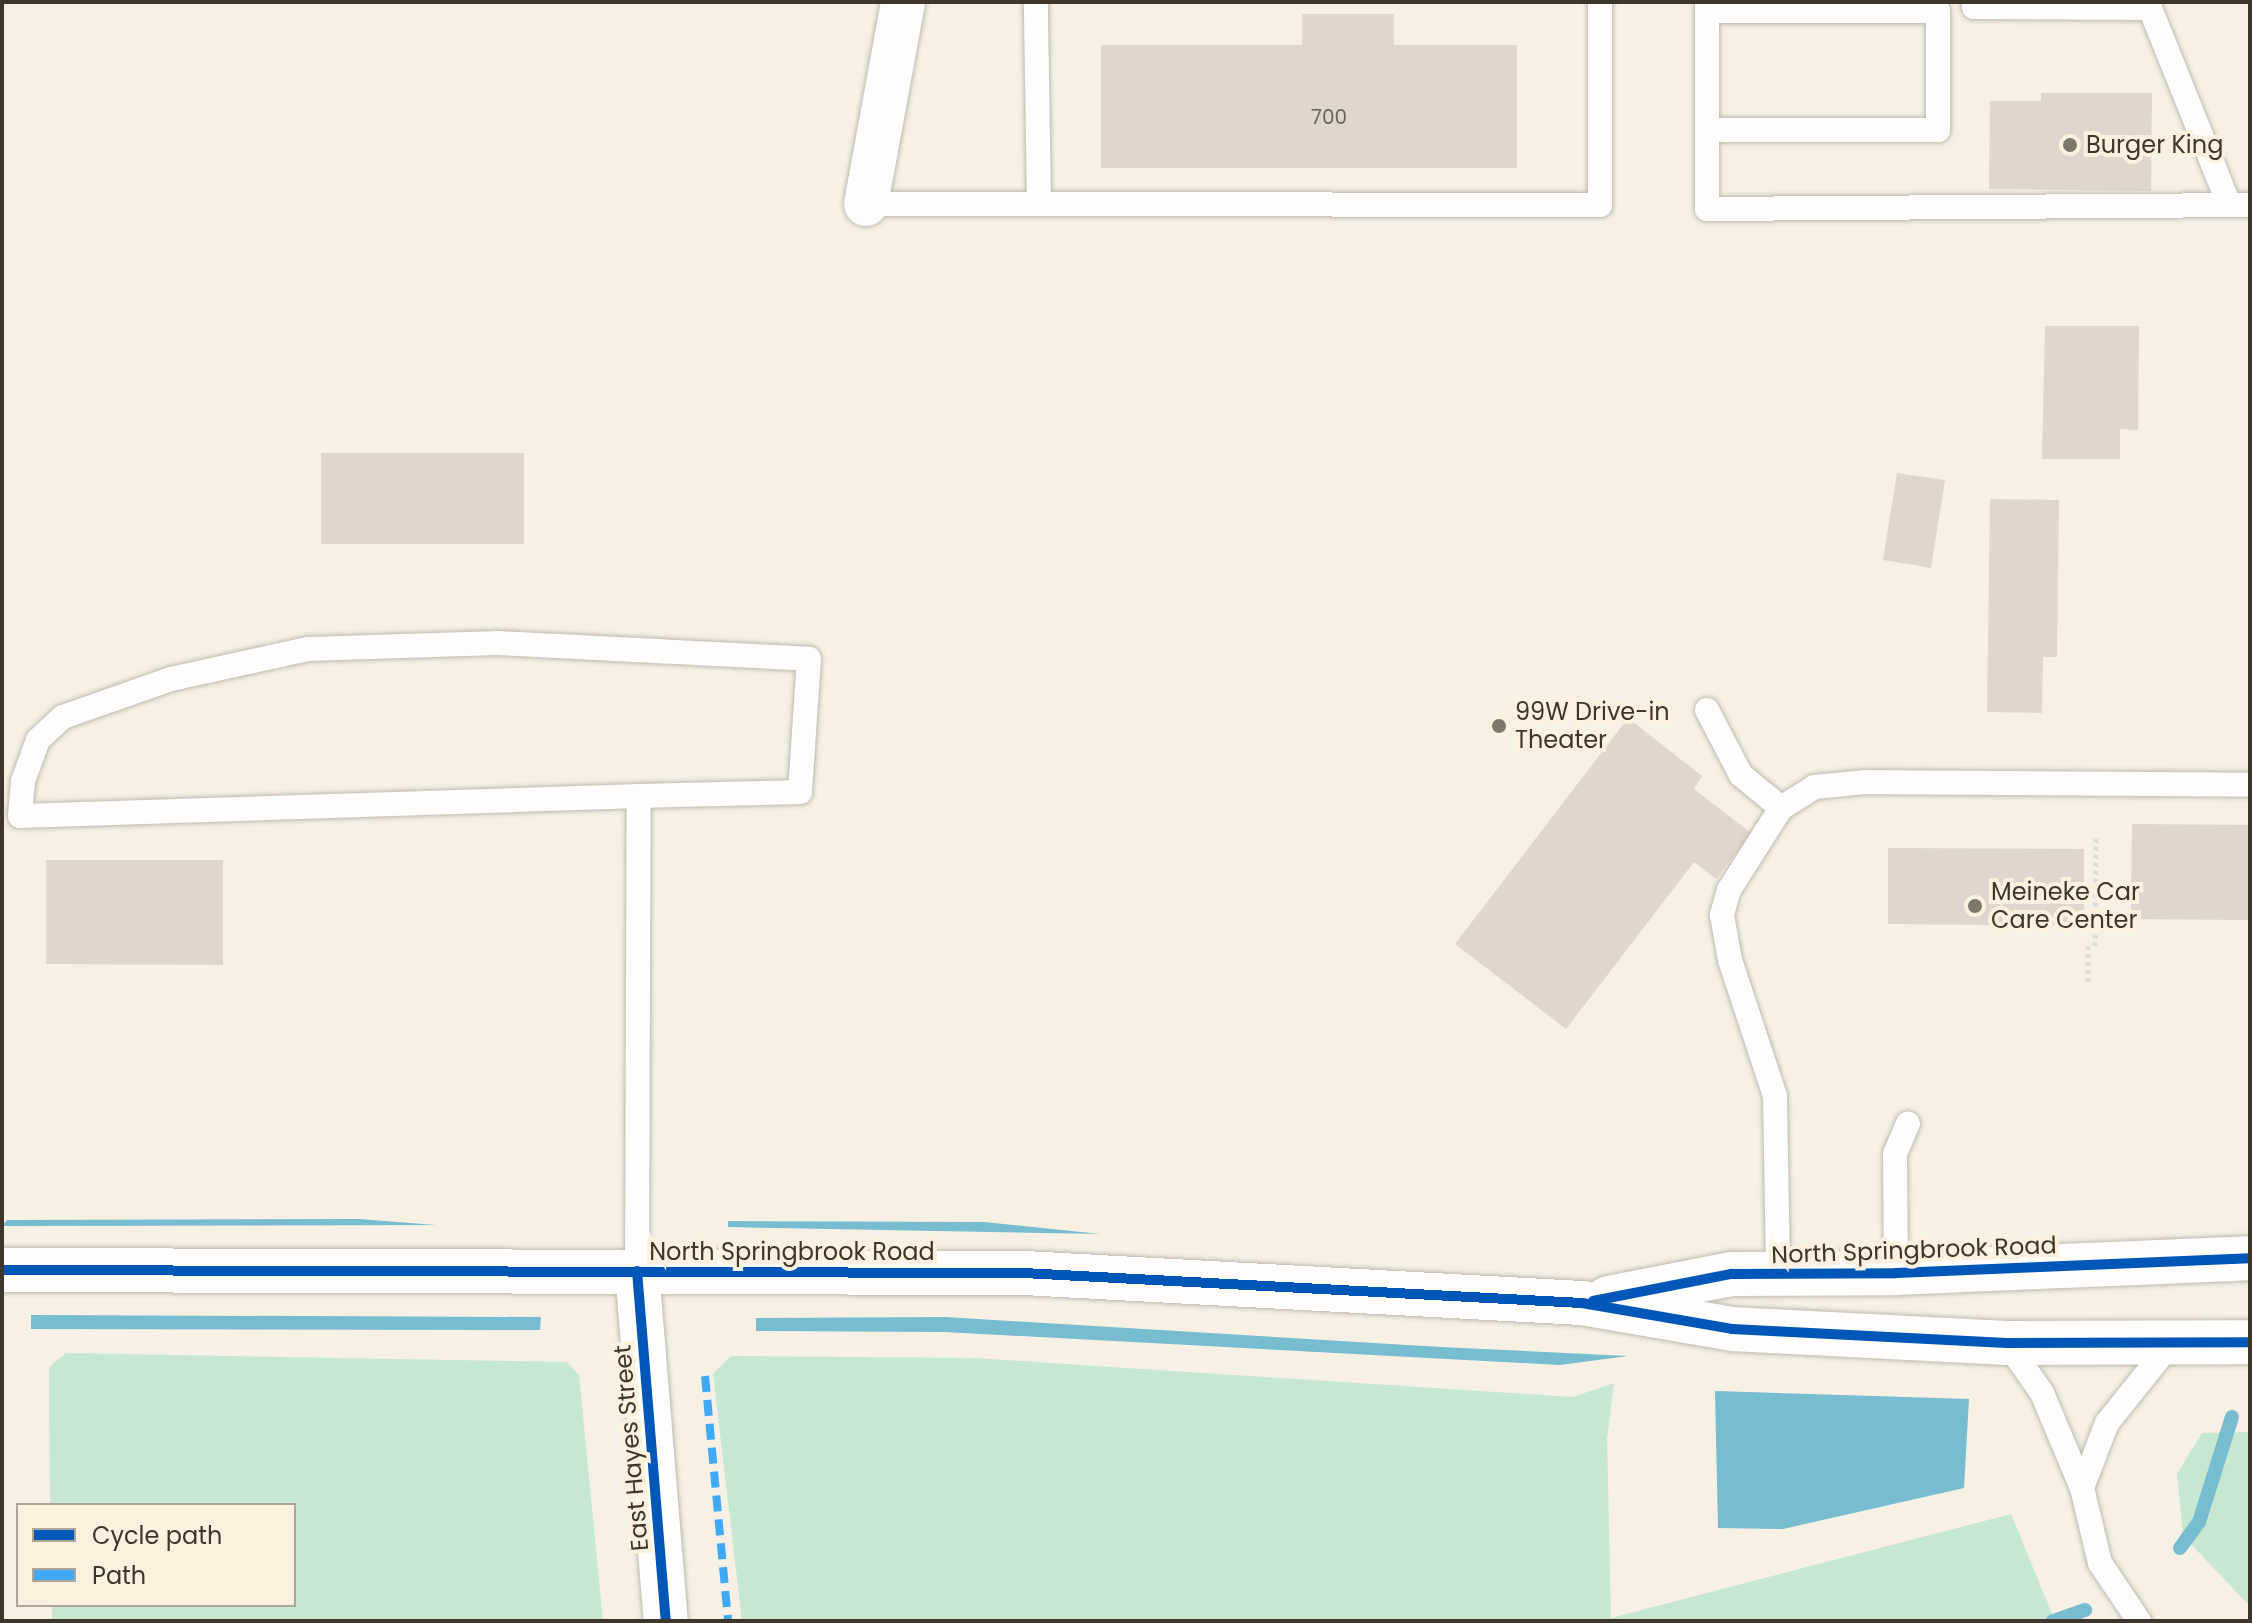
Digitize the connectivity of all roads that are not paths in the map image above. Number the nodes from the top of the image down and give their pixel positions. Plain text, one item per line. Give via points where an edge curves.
1 (903, 2) edge
2 (1036, 2) edge
3 (1600, 2) edge
4 (1974, 5) edge
5 (1707, 7) edge
6 (1938, 11) junction
7 (1707, 130) junction
8 (866, 204) joint
9 (1039, 204) junction
10 (2239, 205) edge
11 (1707, 710) dead end
12 (2250, 785) edge
13 (639, 796) junction
14 (1781, 808) junction
15 (1908, 1124) dead end
16 (2250, 1258) edge
17 (2, 1270) edge
18 (637, 1271) junction
19 (1896, 1273) junction
20 (1778, 1274) junction
21 (1582, 1303) junction
22 (1732, 1329) junction
23 (2172, 1342) junction
24 (2250, 1342) edge
25 (2007, 1343) junction
26 (2082, 1488) junction
27 (666, 1621) edge
28 (2139, 1621) edge

1 - 8 main road
2 - 9 lane
3 - 9 lane via 1600,205
4 - 6 lane
4 - 10 lane via 2150,8
5 - 6 lane
5 - 7 lane
6 - 7 lane via 1938,130
7 - 10 lane via 1707,209
8 - 9 lane
11 - 14 lane via 1741,775
12 - 14 lane via 1866,782 1814,787
13 - 13 lane via 100,813 20,816 23,781 38,740 63,717 171,679 308,649 498,643 809,659 800,792
13 - 18 lane
14 - 20 lane via 1729,890 1722,915 1730,960 1775,1096
15 - 19 lane via 1895,1154
16 - 19 main road, North Springbrook Road
17 - 18 main road, North Springbrook Road
18 - 21 main road, North Springbrook Road via 1024,1273
18 - 27 main road, East Hayes Street
19 - 20 main road, North Springbrook Road
19 - 22 main road via 1897,1302 1770,1303
20 - 21 main road, North Springbrook Road via 1731,1274
21 - 22 main road, North Springbrook Road
22 - 25 main road, North Springbrook Road
23 - 24 main road, North Springbrook Road
23 - 25 main road, North Springbrook Road
23 - 26 lane via 2107,1423
25 - 26 lane via 2042,1393
26 - 28 lane via 2100,1563

